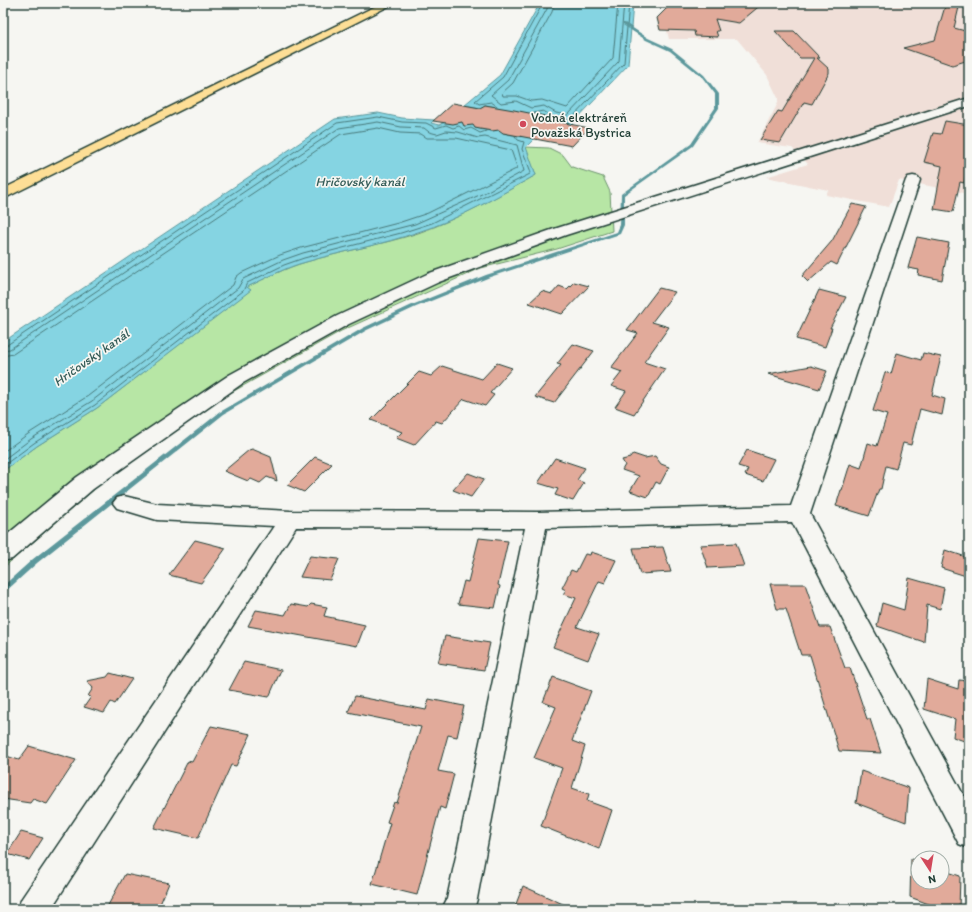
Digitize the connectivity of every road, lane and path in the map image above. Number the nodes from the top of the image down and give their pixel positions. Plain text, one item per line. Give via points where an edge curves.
1 (373, 3) edge
2 (390, 3) edge
3 (969, 102) edge
4 (913, 180) dead end
5 (3, 183) edge
6 (3, 195) edge
7 (124, 503) dead end
8 (799, 514) junction
9 (290, 518) junction
10 (537, 520) junction
11 (3, 552) edge
12 (969, 834) edge
13 (33, 909) edge
14 (458, 909) edge

1 - 5 highway
2 - 6 highway
3 - 11 main road via 536,240 433,278 343,320 236,379 85,483
4 - 8 street
7 - 9 street via 157,512
8 - 10 street
8 - 12 street
9 - 10 street
9 - 13 street
10 - 14 street

